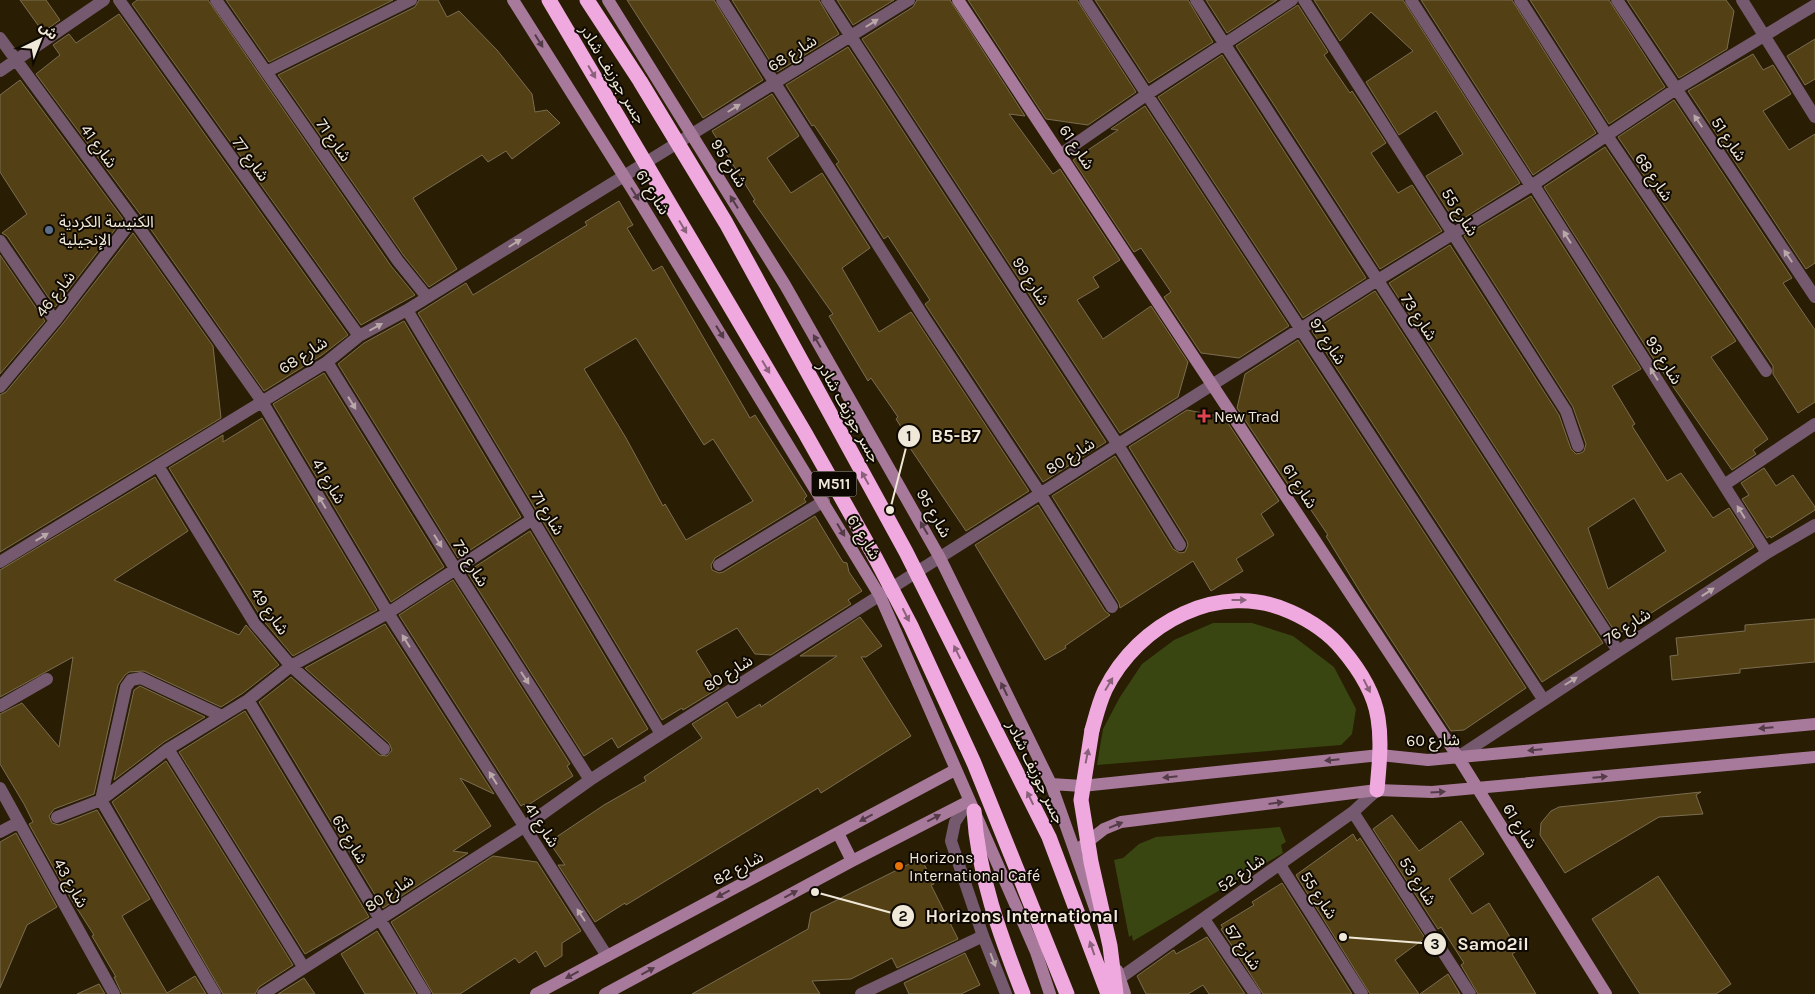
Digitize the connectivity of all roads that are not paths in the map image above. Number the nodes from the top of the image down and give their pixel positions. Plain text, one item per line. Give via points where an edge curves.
1 (104, 0) edge
2 (119, 0) edge
3 (216, 0) edge
4 (411, 0) edge
5 (513, 0) edge
6 (549, 0) edge
7 (587, 0) edge
8 (608, 0) edge
9 (722, 0) edge
10 (827, 0) edge
11 (909, 0) edge
12 (958, 0) edge
13 (1085, 0) edge
14 (1196, 0) edge
15 (1292, 0) edge
16 (1304, 0) edge
17 (1411, 0) edge
18 (1520, 0) edge
19 (1617, 0) edge
20 (1742, 0) edge
21 (1815, 5) edge
22 (1764, 34) junction
23 (850, 36) junction
24 (0, 38) edge
25 (1224, 44) junction
26 (16, 59) junction
27 (0, 71) edge
28 (266, 72) junction
29 (775, 83) junction
30 (1676, 89) junction
31 (1146, 95) junction
32 (1815, 117) edge
33 (692, 134) junction
34 (1606, 134) junction
35 (1061, 154) junction
36 (624, 176) junction
37 (1532, 185) junction
38 (133, 219) junction
39 (1454, 233) junction
40 (0, 241) edge
41 (1376, 281) junction
42 (1815, 296) edge
43 (427, 297) junction
44 (407, 310) junction
45 (55, 322) junction
46 (1301, 329) junction
47 (359, 336) junction
48 (327, 362) junction
49 (1766, 370) dead end
50 (1214, 384) junction
51 (0, 387) edge
52 (261, 400) junction
53 (1815, 424) edge
54 (1118, 445) junction
55 (1578, 446) dead end
56 (158, 466) junction
57 (1724, 485) junction
58 (1040, 493) junction
59 (824, 501) junction
60 (533, 519) junction
61 (1815, 525) edge
62 (1180, 546) dead end
63 (1767, 553) junction
64 (940, 558) junction
65 (0, 562) edge
66 (719, 565) dead end
67 (456, 570) junction
68 (880, 596) junction
69 (1112, 607) dead end
70 (388, 613) junction
71 (1618, 652) junction
72 (291, 666) junction
73 (47, 680) dead end
74 (1543, 699) junction
75 (248, 700) junction
76 (0, 706) edge
77 (222, 716) junction
78 (1815, 724) edge
79 (661, 734) junction
80 (384, 749) dead end
81 (168, 750) junction
82 (1380, 755) junction
83 (1458, 757) junction
84 (1815, 757) edge
85 (955, 770) junction
86 (590, 780) junction
87 (1051, 784) junction
88 (0, 788) edge
89 (1476, 788) junction
90 (1377, 790) junction
91 (101, 800) junction
92 (971, 806) junction
93 (1353, 812) junction
94 (57, 817) dead end
95 (19, 822) junction
96 (524, 827) junction
97 (0, 832) edge
98 (838, 833) junction
99 (1076, 852) junction
100 (852, 861) junction
101 (1280, 865) junction
102 (379, 919) junction
103 (1204, 919) junction
104 (983, 936) junction
105 (607, 956) junction
106 (304, 968) junction
107 (1120, 978) junction
108 (114, 994) edge
109 (216, 994) edge
110 (263, 994) edge
111 (425, 994) edge
112 (536, 994) edge
113 (605, 994) edge
114 (861, 994) edge
115 (1006, 994) edge
116 (1023, 994) edge
117 (1050, 994) edge
118 (1066, 994) edge
119 (1108, 994) edge
120 (1116, 994) edge
121 (1125, 994) edge
122 (1255, 994) edge
123 (1362, 994) edge
124 (1470, 994) edge
125 (1606, 994) edge

1 - 26 street
2 - 47 street, شارع 77
3 - 28 street, شارع 71
4 - 28 street
5 -> 36 street, شارع 61
6 -> 118 highway, جسر جوزيف شادر / M511, bridge via 881,568 974,763
119 -> 7 highway, جسر جوزيف شادر / M511, bridge via 1049,837 906,552 726,223
8 - 33 street, شارع 95
9 - 29 street
10 - 23 street, شارع 99
23 -> 11 street, شارع 68
12 - 35 street, شارع 61
13 - 31 street, شارع 97
14 - 25 street, شارع 73
15 - 25 street
16 - 39 street, شارع 55
17 - 37 street, شارع 93
18 - 34 street, شارع 68
19 - 30 street, شارع 51
20 - 22 street
21 - 22 street, شارع 80
22 - 30 street, شارع 80
22 - 32 street
23 - 29 street, شارع 68
23 - 54 street, شارع 99
24 - 26 street, شارع 41
25 - 31 street
25 - 41 street, شارع 73
26 - 27 street
26 - 38 street, شارع 41
28 - 43 street, شارع 71 via 398,261
33 -> 29 street, شارع 68
29 - 58 street
30 - 34 street, شارع 80
42 -> 30 street, شارع 51
31 - 35 street
31 - 46 street, شارع 97
33 - 36 street, شارع 68
64 -> 33 street, شارع 95 via 785,285
34 - 37 street, شارع 80
34 - 49 street, شارع 68
35 - 50 street, شارع 61
43 -> 36 street, شارع 68
36 -> 59 street, شارع 61
37 - 39 street, شارع 80
57 -> 37 street, شارع 93
38 - 45 street, شارع 46
38 - 52 street, شارع 41
39 - 41 street, شارع 80
39 - 55 street, شارع 55 via 1566,411
40 - 45 street
41 - 46 street, شارع 80
41 - 71 street, شارع 73
43 - 44 street, شارع 68
47 -> 44 street, شارع 68
44 - 60 street, شارع 71
45 - 51 street, شارع 46
46 - 50 street, شارع 80
46 - 74 street, شارع 97
47 - 48 street, شارع 68
48 - 52 street, شارع 68
48 -> 67 street, شارع 73
50 - 54 street, شارع 80
50 - 83 street, شارع 61
52 - 56 street, شارع 68
70 -> 52 street, شارع 41
53 - 57 street
54 - 58 street, شارع 80
54 - 62 street, شارع 99
65 -> 56 street, شارع 68
56 - 72 street, شارع 49 via 255,624
63 -> 57 street, شارع 93
58 - 64 street, شارع 80
58 - 69 street
59 - 66 street
59 -> 68 street, شارع 61
60 - 67 street
60 - 79 street, شارع 71
61 - 63 street, شارع 76
71 -> 63 street, شارع 76
64 - 68 street, شارع 80
87 -> 64 street, شارع 95
67 - 70 street
67 -> 86 street, شارع 73
68 - 79 street, شارع 80
68 - 85 street, شارع 61
70 - 72 street
96 -> 70 street, شارع 41
74 -> 71 street, شارع 76
72 - 75 street
72 - 80 street, شارع 49
73 - 76 street
74 - 83 street, شارع 76
75 - 77 street
75 - 102 street, شارع 65
77 - 81 street
77 - 91 street via 141,678 130,680
78 -> 83 street, شارع 60
79 - 86 street, شارع 80
81 - 91 street
81 - 106 street
82 - 83 street, شارع 60 via 1428,760
82 -> 87 street, شارع 60 via 1082,786
82 - 90 highway
120 -> 82 highway, bridge via 1110,946 1081,800 1085,763 1101,702 1118,670 1149,636 1189,610 1233,600 1257,601 1315,623 1358,668 1371,691 1378,718
83 - 89 street, شارع 61
89 -> 84 street
85 - 92 street, شارع 61
85 -> 98 street, شارع 82
86 - 96 street, شارع 80
87 - 99 street, شارع 95
88 - 95 street, شارع 43
90 -> 89 street via 1432,792
89 - 125 street, شارع 61
90 - 93 street, شارع 52
99 -> 90 street via 1089,839 1121,822
91 - 94 street
91 - 109 street
100 -> 92 street
92 - 104 street via 955,822 951,841
92 - 116 highway via 976,840 999,931
92 - 117 street, شارع 61 via 1036,952
93 - 101 street, شارع 52
93 - 124 street, شارع 53
95 - 97 street
95 - 108 street, شارع 43
96 - 102 street, شارع 80
105 -> 96 street, شارع 41
98 - 100 street
98 -> 105 street, شارع 82
99 - 107 street, شارع 95
113 -> 100 street
101 - 103 street, شارع 52
101 - 123 street, شارع 55
102 - 106 street, شارع 80
102 - 111 street, شارع 65
103 - 107 street, شارع 52
103 - 122 street, شارع 57
104 - 114 street
104 -> 115 street
105 -> 112 street, شارع 82
106 - 110 street, شارع 80
107 - 121 street, شارع 95

